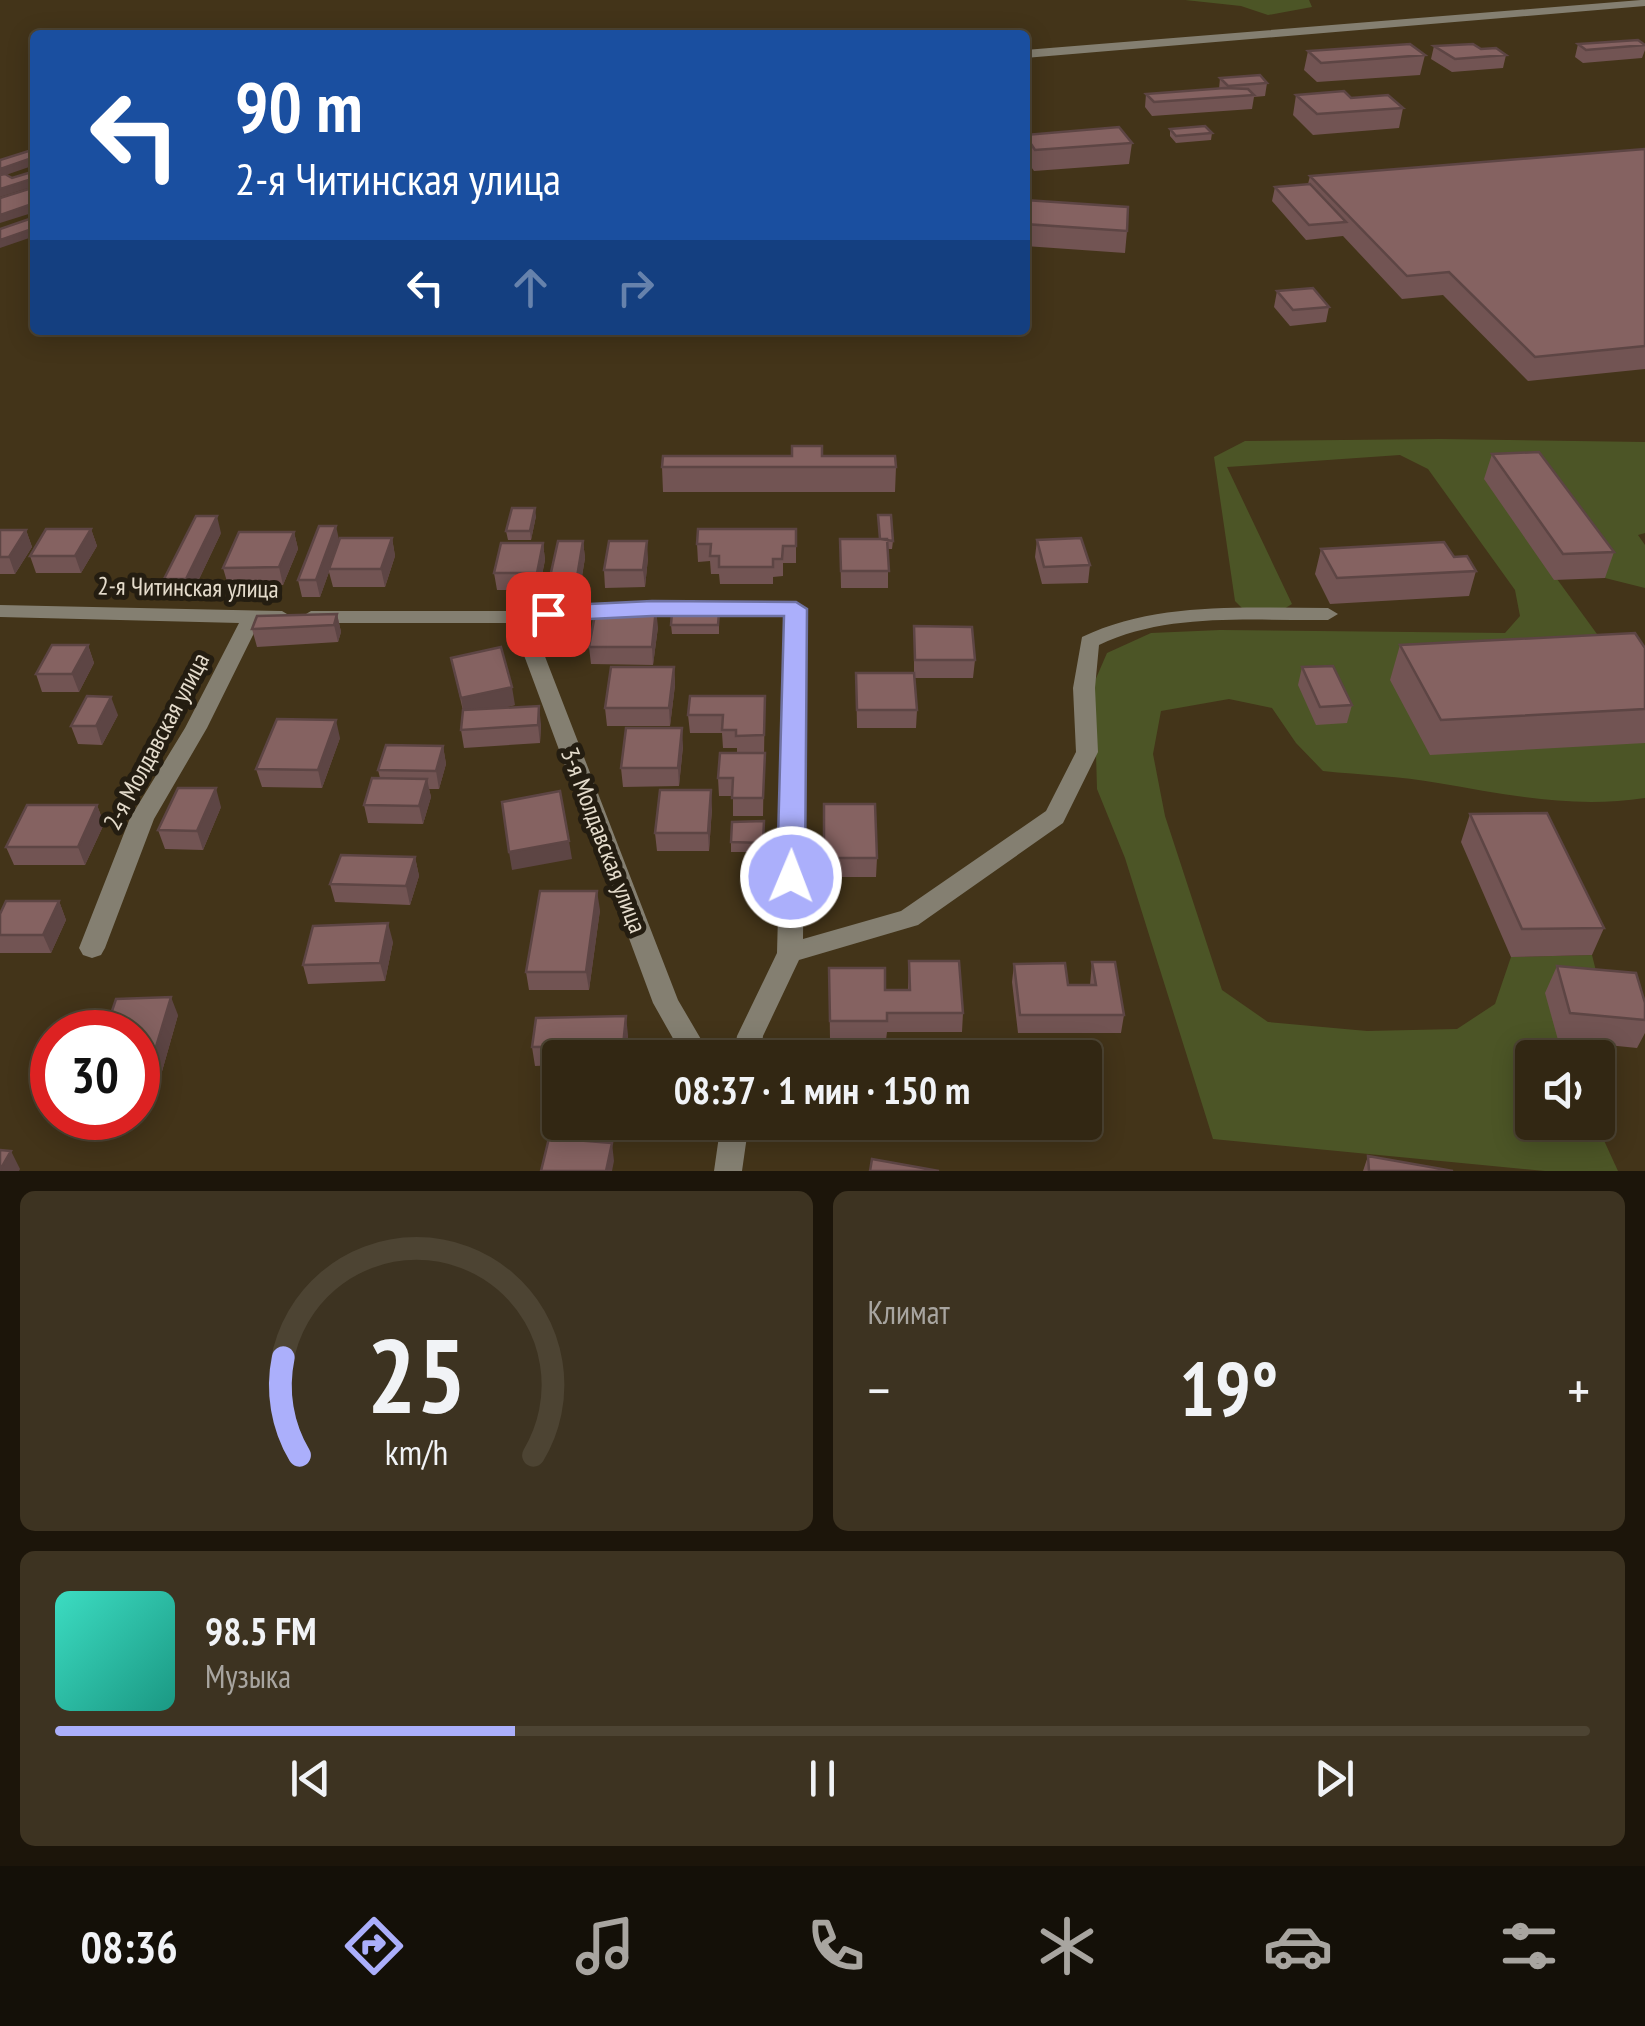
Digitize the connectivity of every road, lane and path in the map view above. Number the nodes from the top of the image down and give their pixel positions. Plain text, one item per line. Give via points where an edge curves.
1 (1645, 3) edge
2 (1030, 54) edge
3 (0, 611) edge
4 (1328, 614) dead end
5 (252, 616) junction
6 (520, 617) junction
7 (92, 948) dead end
8 (790, 953) junction
9 (688, 1040) edge
10 (749, 1040) edge
11 (732, 1140) edge
12 (728, 1171) edge

1 - 2 street
3 - 5 street, 2-я Читинская улица
4 - 8 street via 1197,617 1106,630 1089,642 1087,752 1055,817 908,918
5 - 6 street, 2-я Читинская улица
5 - 7 street, 2-я Молдавская улица via 142,818
6 - 8 street, 2-я Читинская улица via 652,608 796,609
6 - 9 street, 3-я Молдавская улица via 666,1003
8 - 10 street
11 - 12 street

